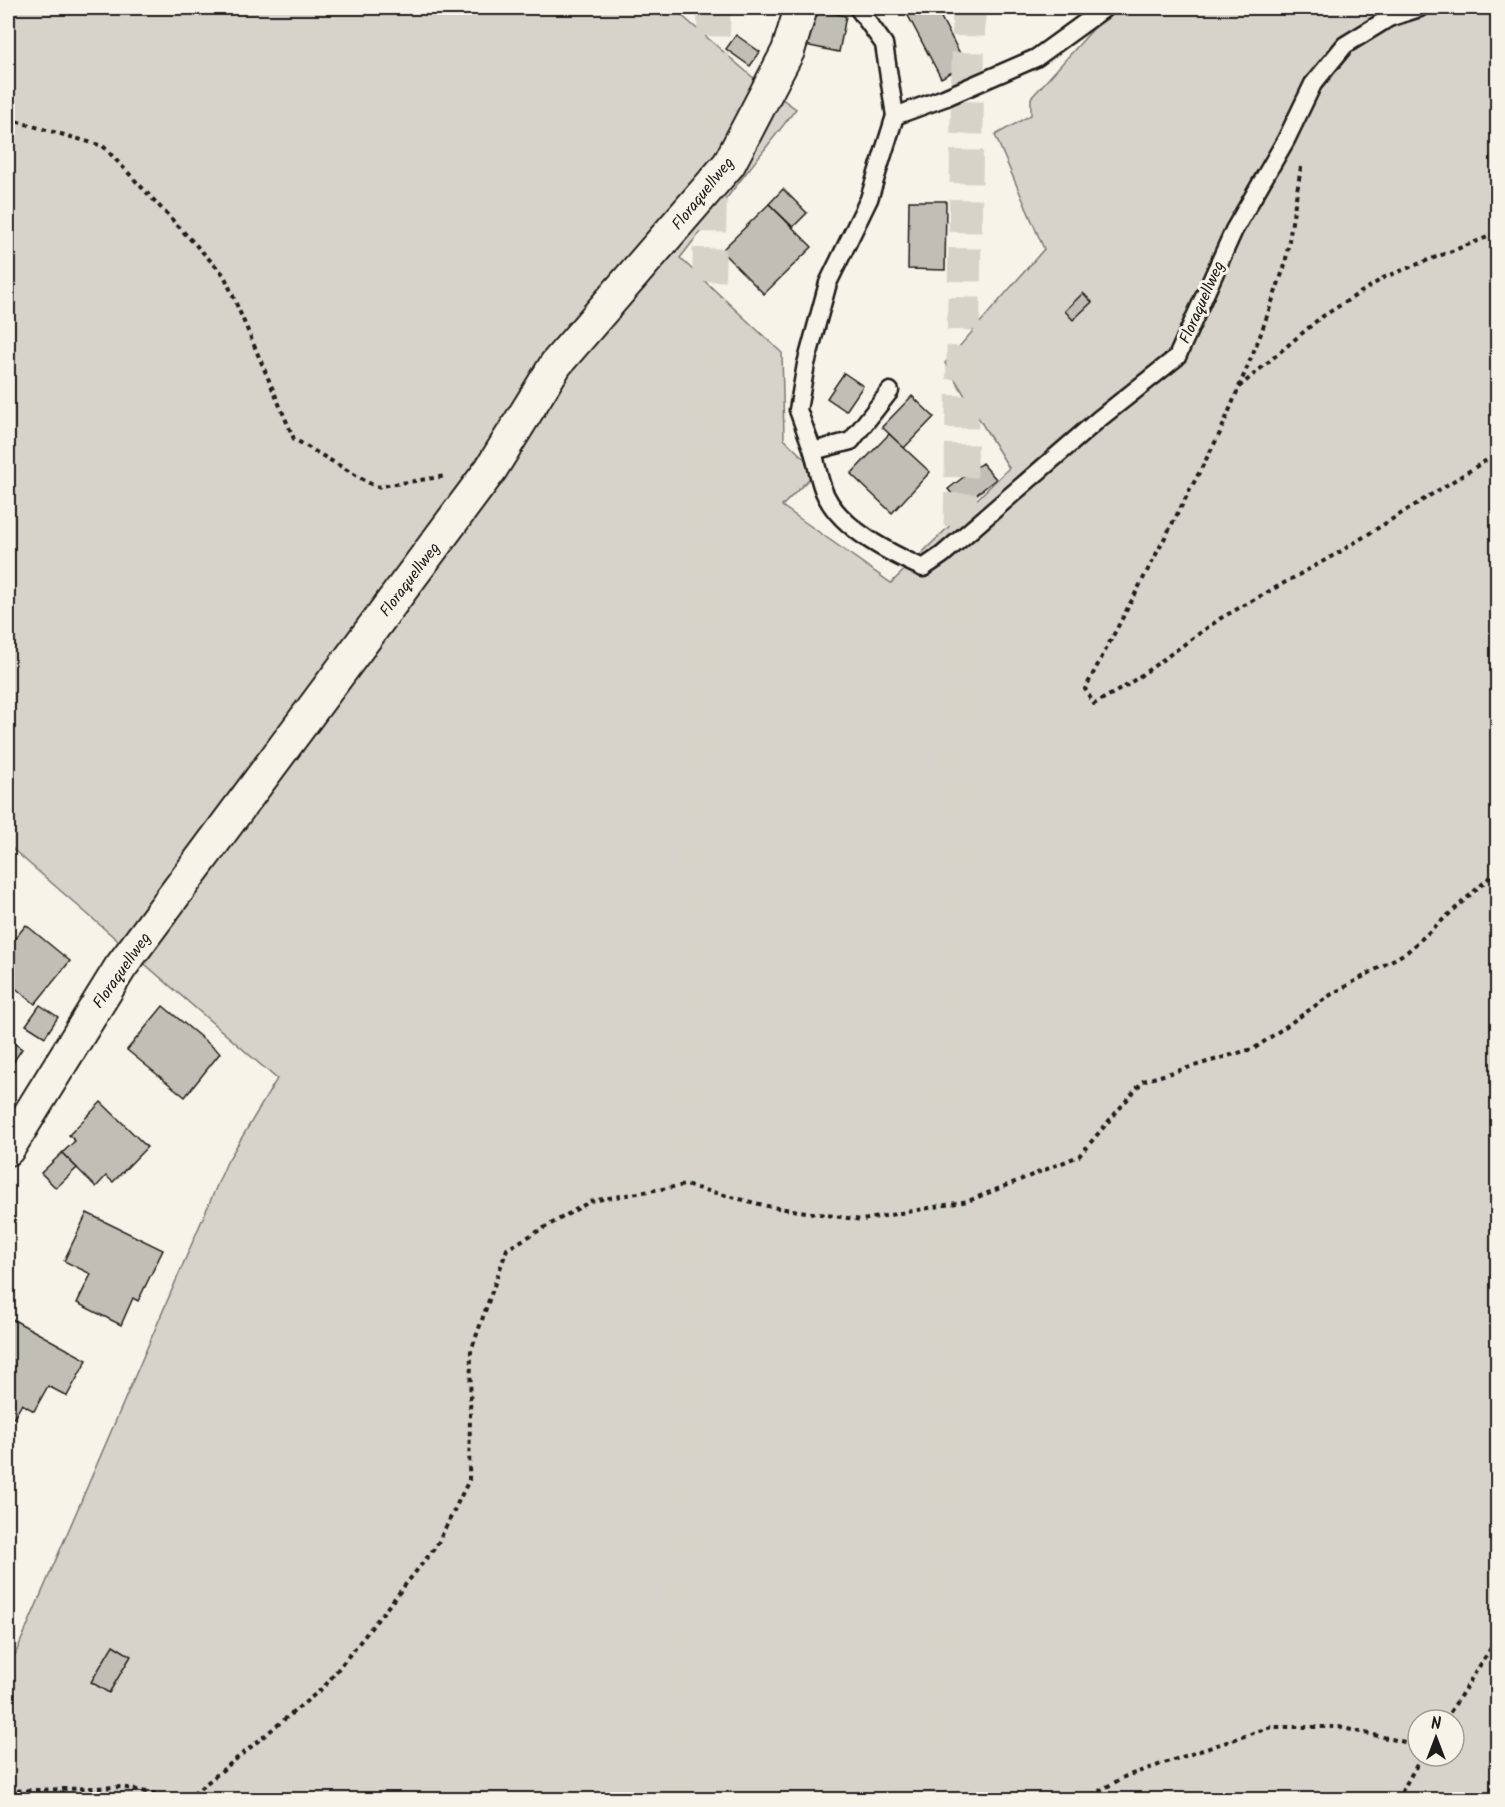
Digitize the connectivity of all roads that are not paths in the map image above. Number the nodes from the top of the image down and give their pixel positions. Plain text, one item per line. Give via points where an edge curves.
1 (801, 8) edge
2 (858, 8) edge
3 (1105, 8) edge
4 (1420, 8) edge
5 (895, 116) junction
6 (890, 391) dead end
7 (813, 451) junction
8 (8, 1149) edge

1 - 8 street, Floraquellweg via 788,51 729,164 556,364 491,469 120,968
2 - 5 lane, Floraquellweg via 884,44
3 - 5 lane via 1035,58
4 - 7 lane, Floraquellweg via 1389,18 1345,45 1313,84 1287,140 1234,230 1177,357 942,555 923,568 890,554 852,526 826,496
5 - 7 lane, Floraquellweg via 869,199 828,283 806,364 798,410
6 - 7 lane via 851,441

